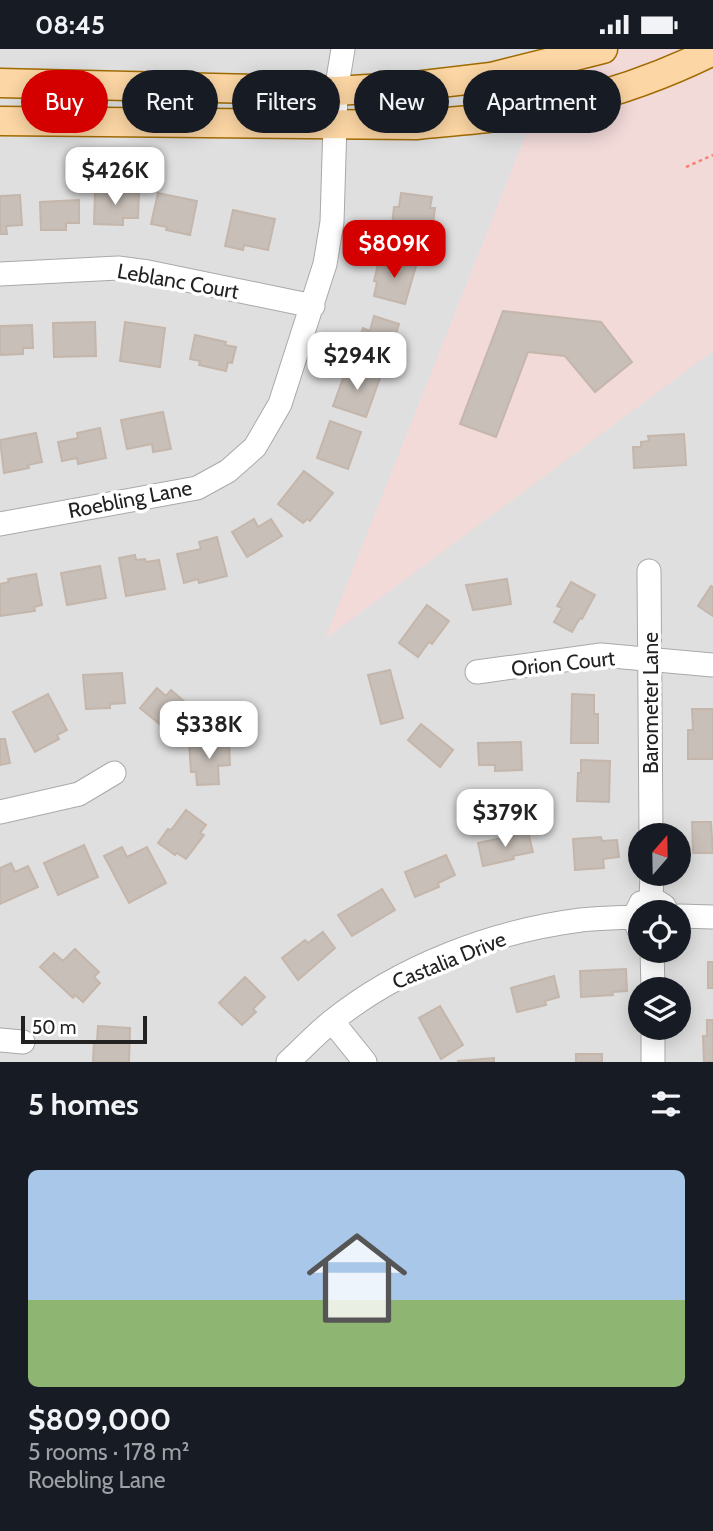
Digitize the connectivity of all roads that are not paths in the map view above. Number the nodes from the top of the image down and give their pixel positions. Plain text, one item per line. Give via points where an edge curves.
1 (343, 49) edge
2 (603, 49) edge
3 (713, 51) edge
4 (340, 70) edge
5 (0, 83) edge
6 (232, 89) edge
7 (340, 91) edge
8 (0, 121) edge
9 (232, 123) edge
10 (340, 124) edge
11 (334, 133) edge
12 (0, 274) edge
13 (313, 306) junction
14 (0, 524) edge
15 (649, 571) dead end
16 (650, 658) junction
17 (713, 664) edge
18 (477, 672) dead end
19 (114, 773) dead end
20 (0, 812) edge
21 (651, 823) edge
22 (691, 916) edge
23 (713, 916) edge
24 (628, 923) edge
25 (332, 1021) junction
26 (653, 1040) edge
27 (288, 1062) edge
28 (365, 1062) edge
29 (653, 1062) edge

1 - 4 street, Roebling Lane
2 - 7 main road via 491,77
3 - 10 main road via 569,104 416,125
5 - 6 main road
8 - 9 main road
11 - 13 street, Roebling Lane via 332,222
12 - 13 street, Leblanc Court via 118,268
13 - 14 street, Roebling Lane via 273,419 255,447 228,471 197,488
15 - 16 street, Barometer Lane
16 - 17 street, Orion Court
16 - 18 street, Orion Court via 601,655
16 - 21 street, Barometer Lane
19 - 20 street via 79,794
22 - 23 street
24 - 25 street, Castalia Drive via 568,922 460,951 381,988
25 - 27 street, Castalia Drive
25 - 28 street
26 - 29 street

